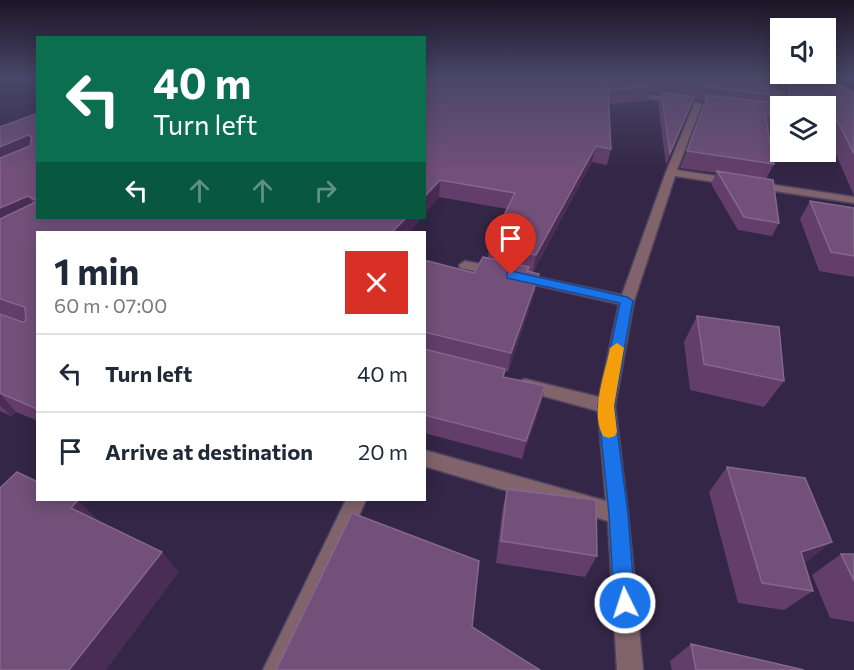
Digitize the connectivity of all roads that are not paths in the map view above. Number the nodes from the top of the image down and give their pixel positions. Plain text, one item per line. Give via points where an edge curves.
1 (702, 109) edge
2 (778, 109) edge
3 (763, 114) edge
4 (671, 172) junction
5 (854, 200) edge
6 (465, 265) dead end
7 (627, 301) junction
8 (504, 380) edge
9 (606, 406) junction
10 (426, 459) edge
11 (356, 501) edge
12 (618, 514) junction
13 (276, 670) edge
14 (630, 670) edge

1 - 4 street
2 - 3 street via 780,114
4 - 5 street
4 - 7 street
6 - 7 street
7 - 9 street
8 - 9 street
9 - 12 street
10 - 12 street
11 - 13 street
12 - 14 street

